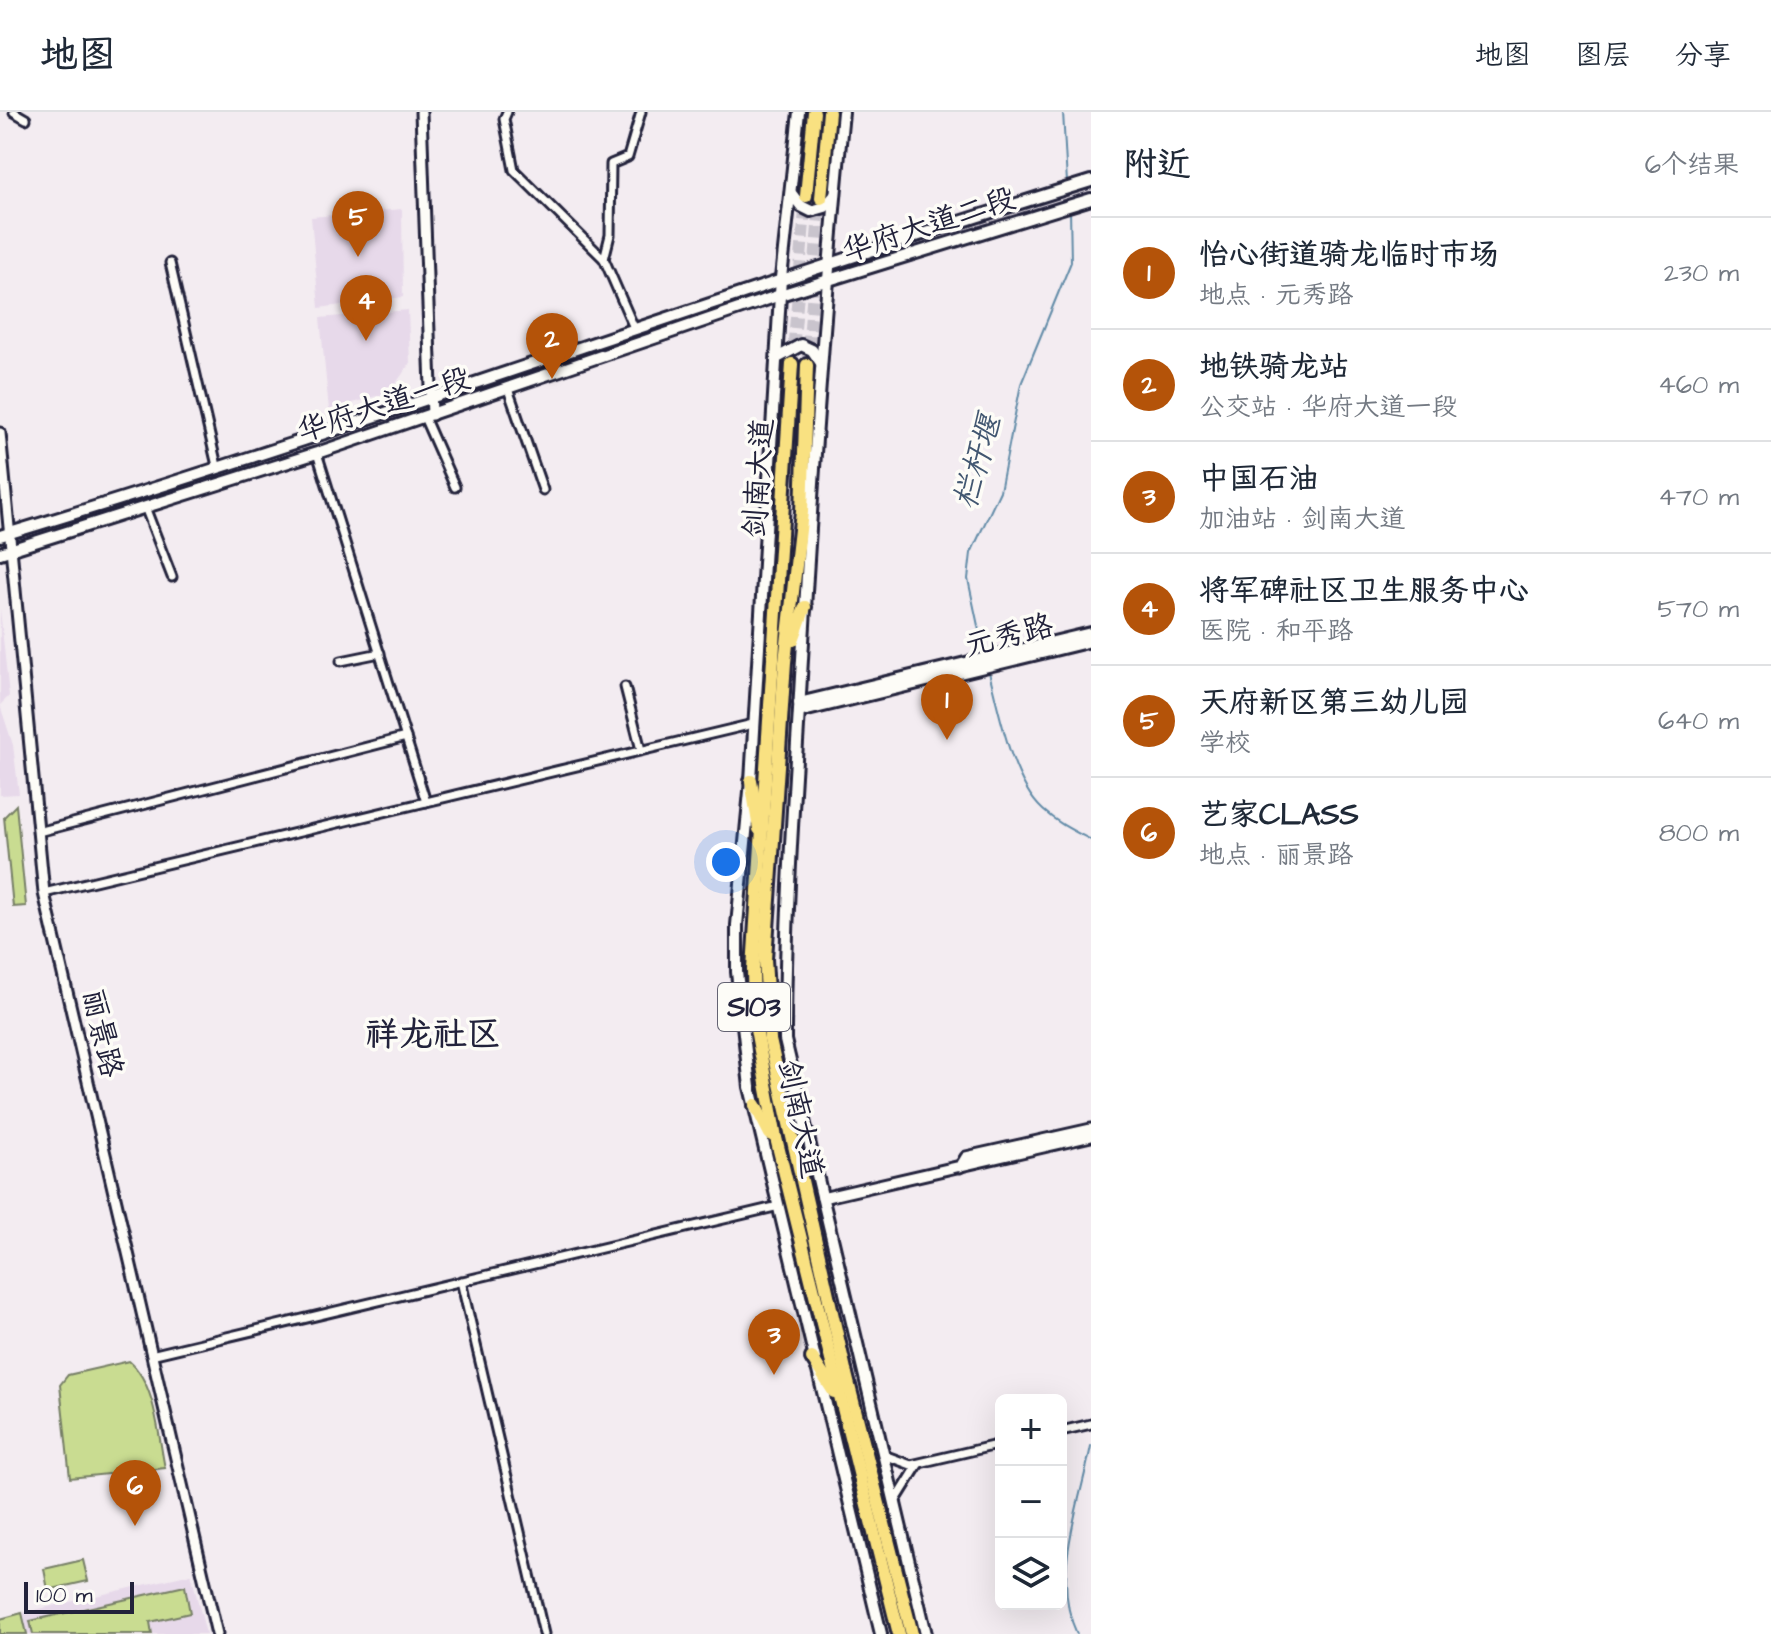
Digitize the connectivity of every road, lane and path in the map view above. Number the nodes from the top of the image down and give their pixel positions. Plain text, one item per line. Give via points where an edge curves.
1 (14, 112) edge
2 (421, 112) edge
3 (507, 112) edge
4 (641, 112) edge
5 (799, 112) edge
6 (814, 112) edge
7 (829, 112) edge
8 (843, 112) edge
9 (26, 119) dead end
10 (1091, 181) edge
11 (791, 193) junction
12 (835, 195) junction
13 (806, 196) tunnel mouth
14 (821, 198) tunnel mouth
15 (1086, 200) edge
16 (604, 259) junction
17 (170, 263) dead end
18 (828, 265) junction
19 (781, 278) junction
20 (827, 283) junction
21 (780, 295) junction
22 (635, 330) junction
23 (777, 358) junction
24 (821, 363) junction
25 (792, 364) tunnel mouth
26 (807, 365) tunnel mouth
27 (508, 389) junction
28 (429, 397) junction
29 (428, 416) junction
30 (0, 433) edge
31 (317, 453) junction
32 (217, 466) junction
33 (455, 487) dead end
34 (543, 490) dead end
35 (145, 507) junction
36 (5, 535) edge
37 (12, 549) junction
38 (0, 553) edge
39 (172, 577) dead end
40 (805, 607) junction
41 (1091, 633) edge
42 (1091, 641) edge
43 (380, 653) junction
44 (996, 660) junction
45 (341, 661) dead end
46 (785, 662) junction
47 (625, 687) dead end
48 (799, 708) junction
49 (753, 724) junction
50 (406, 737) junction
51 (641, 750) junction
52 (751, 781) junction
53 (426, 802) junction
54 (38, 832) junction
55 (762, 849) junction
56 (44, 893) junction
57 (755, 1105) junction
58 (1091, 1129) edge
59 (1091, 1136) edge
60 (960, 1167) junction
61 (822, 1198) junction
62 (779, 1206) junction
63 (795, 1213) junction
64 (461, 1281) junction
65 (151, 1355) junction
66 (812, 1358) junction
67 (841, 1404) junction
68 (1091, 1424) edge
69 (1067, 1429) edge
70 (995, 1445) edge
71 (882, 1454) junction
72 (919, 1464) junction
73 (894, 1502) junction
74 (217, 1634) edge
75 (544, 1634) edge
76 (881, 1634) edge
77 (899, 1634) edge
78 (912, 1634) edge
79 (926, 1634) edge

1 - 9 street
2 - 28 street
3 - 16 street via 514,170
4 - 16 street via 628,157 611,164 610,235
5 - 11 main road
6 - 13 highway
7 - 14 highway
8 - 12 main road
10 - 18 main road
11 - 12 main road via 811,211 825,207
11 - 19 main road
12 - 18 main road
15 - 20 main road, 华府大道二段
16 - 22 street
17 - 32 street
18 - 19 main road
18 - 20 main road
19 - 21 main road
19 - 22 main road
20 - 21 main road, 华府大道二段
20 - 24 main road
21 - 23 main road
21 - 27 main road, 华府大道一段
22 - 28 main road
23 - 24 main road via 801,345
23 - 49 main road
24 - 40 main road
25 - 55 highway, 剑南大道 / S103
26 - 46 highway, 剑南大道 / S103 via 802,512
27 - 29 main road, 华府大道一段
27 - 34 street
28 - 29 street
28 - 32 main road
29 - 31 main road, 华府大道一段
29 - 33 street
30 - 36 street, 丽景路
31 - 35 main road, 华府大道一段
31 - 43 street
32 - 36 main road
35 - 37 main road, 华府大道一段
35 - 39 street
36 - 37 street, 丽景路
37 - 38 main road, 华府大道一段
37 - 54 street, 丽景路
40 - 46 highway
40 - 48 main road
41 - 44 main road, 元秀路
42 - 44 main road, 元秀路
43 - 45 street
43 - 50 street
44 - 48 main road, 元秀路
46 - 78 highway, 剑南大道 / S103 via 765,959 770,1040 842,1359
47 - 51 street
48 - 61 main road via 785,1040
49 - 51 street
49 - 52 main road
50 - 53 street
50 - 54 street
51 - 53 street
52 - 55 highway
52 - 57 main road via 737,972
53 - 56 street
54 - 56 street, 丽景路
55 - 63 highway, 剑南大道 / S103 via 754,1018
56 - 65 street, 丽景路
57 - 62 main road
57 - 63 highway via 768,1128
58 - 60 street via 966,1157
59 - 60 street
60 - 61 street
61 - 71 main road
62 - 64 street
62 - 66 main road
63 - 67 highway, 剑南大道 / S103
64 - 65 street
64 - 75 street
65 - 74 street, 丽景路
66 - 67 highway
66 - 76 main road
67 - 77 highway, 剑南大道 / S103
68 - 69 street
70 - 72 street
71 - 72 street
71 - 73 main road
72 - 73 street
73 - 79 main road

